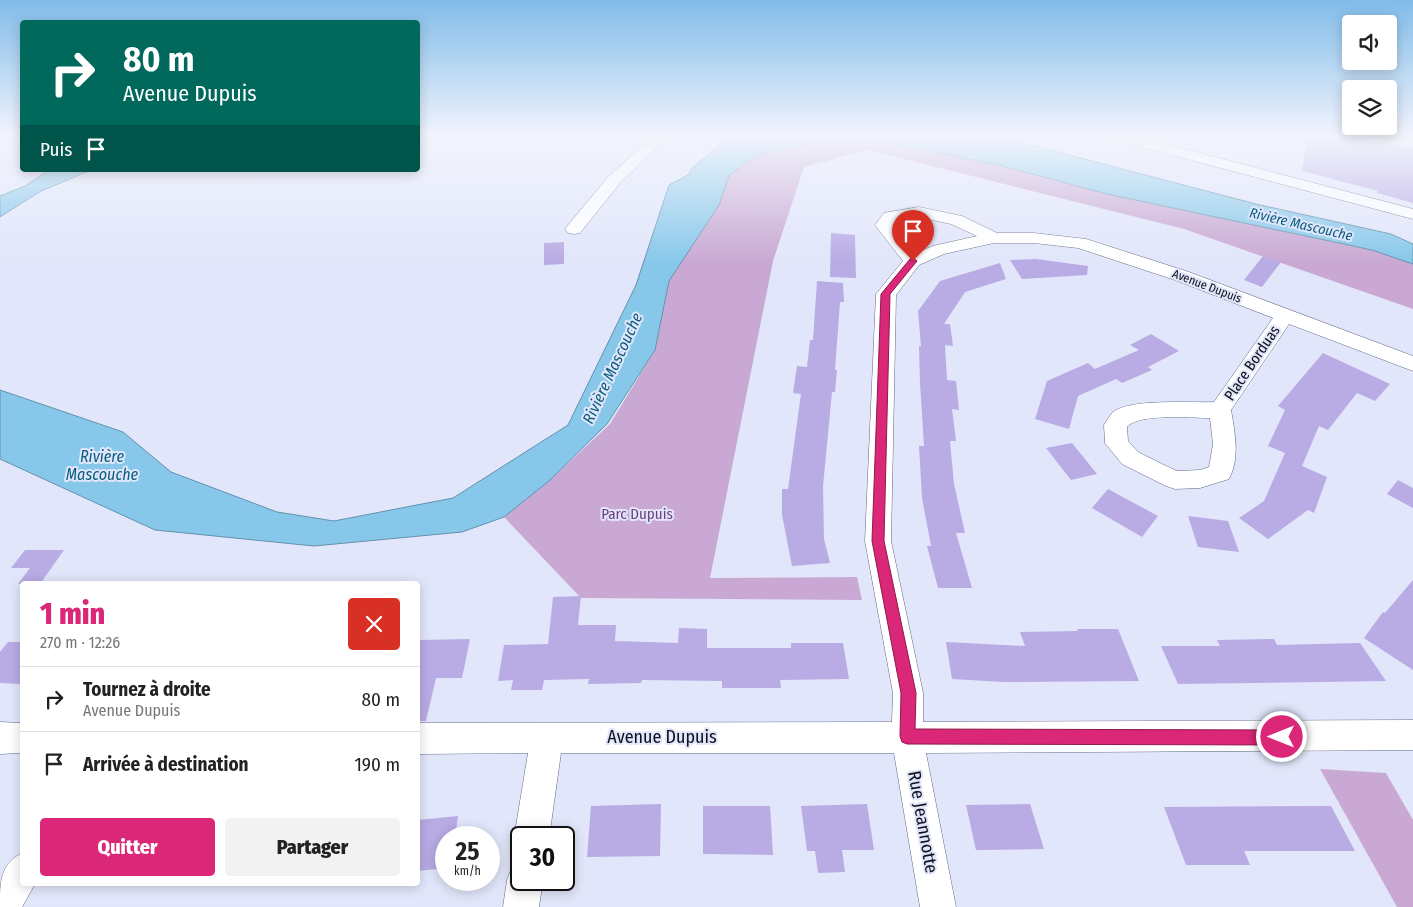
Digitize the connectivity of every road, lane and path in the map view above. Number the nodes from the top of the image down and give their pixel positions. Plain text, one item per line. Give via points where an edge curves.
1 (617, 177) edge
2 (1278, 177) edge
3 (1413, 214) edge
4 (574, 229) dead end
5 (994, 238) junction
6 (913, 261) junction
7 (1284, 316) junction
8 (1413, 364) edge
9 (1220, 410) junction
10 (1413, 735) edge
11 (907, 736) junction
12 (547, 737) junction
13 (0, 738) edge
14 (20, 738) edge
15 (420, 738) edge
16 (533, 826) edge
17 (20, 874) edge
18 (523, 891) edge
19 (2, 907) edge
20 (521, 907) edge
21 (938, 907) edge

1 - 4 street
2 - 3 street
5 - 6 street, Avenue Dupuis via 939,250
5 - 6 street, Avenue Dupuis via 956,220 919,212 890,218 884,225
5 - 7 street, Avenue Dupuis via 1080,243 1182,276
6 - 11 street, Avenue Dupuis via 886,294 878,541 908,693
7 - 8 street, Avenue Dupuis
7 - 9 street, Place Borduas
9 - 9 street, Place Borduas via 1148,411 1123,416 1115,425 1117,443 1130,458 1175,480 1200,479 1220,473 1225,444
10 - 11 street, Avenue Dupuis
11 - 12 street, Avenue Dupuis
11 - 21 street, Rue Jeannotte
12 - 15 street, Avenue Dupuis
12 - 16 street
13 - 14 street
17 - 19 street
18 - 20 street

